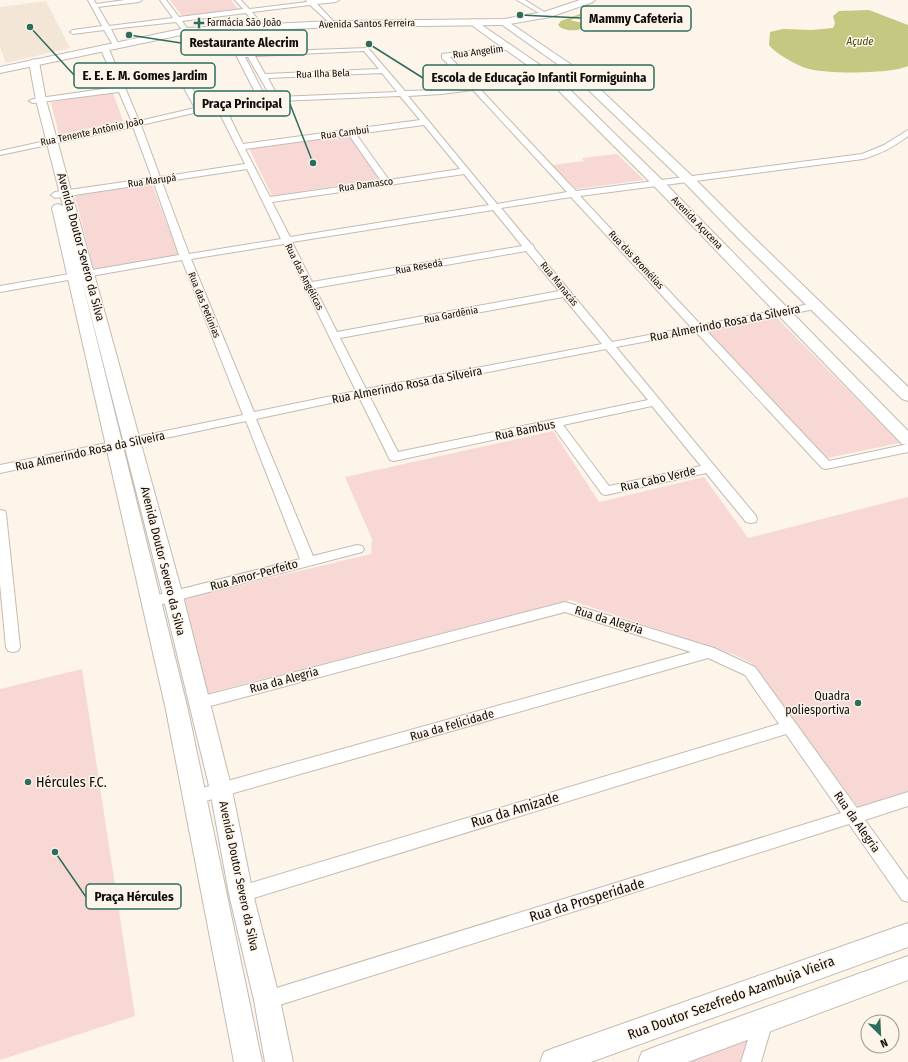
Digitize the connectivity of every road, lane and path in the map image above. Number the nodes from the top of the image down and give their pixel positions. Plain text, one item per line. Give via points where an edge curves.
1 (139, 0) edge
2 (163, 0) edge
3 (238, 0) edge
4 (336, 0) edge
5 (520, 0) edge
6 (590, 0) edge
7 (310, 1) edge
8 (93, 3) edge
9 (247, 10) junction
10 (546, 15) junction
11 (176, 18) junction
12 (473, 22) junction
13 (504, 22) junction
14 (332, 24) junction
15 (261, 27) junction
16 (106, 28) junction
17 (186, 31) junction
18 (74, 32) dead end
19 (522, 35) junction
20 (233, 39) junction
21 (498, 40) junction
22 (116, 44) junction
23 (535, 44) junction
24 (104, 47) junction
25 (510, 48) junction
26 (248, 51) junction
27 (446, 56) joint
28 (28, 64) junction
29 (176, 66) dead end
30 (0, 70) edge
31 (383, 71) junction
32 (578, 74) junction
33 (263, 76) junction
34 (552, 78) junction
35 (475, 88) junction
36 (122, 89) junction
37 (403, 94) junction
38 (298, 98) junction
39 (276, 99) junction
40 (37, 100) junction
41 (234, 102) junction
42 (262, 104) junction
43 (271, 107) junction
44 (199, 108) junction
45 (223, 112) junction
46 (185, 113) junction
47 (426, 122) junction
48 (136, 123) junction
49 (351, 132) junction
50 (908, 132) edge
51 (47, 142) junction
52 (240, 147) junction
53 (0, 153) edge
54 (250, 166) junction
55 (465, 171) junction
56 (157, 180) junction
57 (689, 180) junction
58 (386, 182) junction
59 (658, 183) junction
60 (61, 194) junction
61 (573, 194) junction
62 (268, 200) junction
63 (495, 207) junction
64 (286, 241) junction
65 (530, 248) junction
66 (185, 257) junction
67 (81, 274) junction
68 (308, 286) junction
69 (0, 289) edge
70 (567, 293) junction
71 (815, 306) junction
72 (783, 312) junction
73 (699, 327) junction
74 (334, 336) junction
75 (608, 345) junction
76 (363, 393) junction
77 (908, 396) edge
78 (656, 402) junction
79 (249, 417) junction
80 (556, 423) junction
81 (908, 440) edge
82 (124, 444) junction
83 (908, 448) edge
84 (394, 457) joint
85 (710, 468) junction
86 (0, 469) edge
87 (0, 514) edge
88 (751, 519) dead end
89 (357, 549) dead end
90 (308, 561) junction
91 (173, 596) junction
92 (151, 602) junction
93 (13, 647) dead end
94 (710, 652) junction
95 (199, 703) junction
96 (790, 727) junction
97 (221, 790) junction
98 (195, 797) junction
99 (908, 799) edge
100 (853, 816) junction
101 (241, 894) junction
102 (908, 894) edge
103 (908, 935) edge
104 (908, 968) edge
105 (267, 1000) junction
106 (763, 1022) junction
107 (248, 1062) edge
108 (279, 1062) edge
109 (554, 1062) edge
110 (652, 1062) edge
111 (751, 1062) edge

1 - 8 street
2 - 11 street
3 - 9 street
4 - 7 street
5 - 10 street
6 - 10 main road, Avenida Santos Ferreira
7 - 9 street
7 - 14 street
8 - 16 street
9 - 11 street
9 - 15 street
10 - 13 main road, Avenida Santos Ferreira
11 - 16 street
11 - 17 street
12 - 13 main road, Avenida Santos Ferreira
12 - 14 main road, Avenida Santos Ferreira
12 - 21 main road, Avenida Açucena
13 - 19 main road
14 - 15 main road, Avenida Santos Ferreira
15 - 20 main road, Avenida Santos Ferreira
16 - 18 street
16 - 22 street
17 - 20 main road, Avenida Santos Ferreira
17 - 22 main road, Avenida Santos Ferreira
19 - 21 main road via 507,36
19 - 23 main road
20 - 26 street
20 - 26 street
20 - 42 street
21 - 25 main road, Avenida Açucena
22 - 24 main road, Avenida Santos Ferreira
23 - 25 main road
23 - 32 main road
24 - 28 main road, Avenida Santos Ferreira
24 - 36 street, Rua das Petúnias
25 - 27 street, Rua Angelim
25 - 34 main road, Avenida Açucena
26 - 31 street, Rua Manacás via 366,49
26 - 33 street
27 - 35 street, Rua das Bromélias
28 - 30 main road, Avenida Santos Ferreira
28 - 40 main road, Avenida Doutor Severo da Silva
29 - 44 street
31 - 33 street, Rua Ilha Bela
31 - 37 street, Rua Manacás
32 - 34 street, Rua Tenente Antônio João
32 - 57 main road
33 - 39 street
34 - 35 street, Rua Tenente Antônio João
34 - 59 main road, Avenida Açucena
35 - 37 street, Rua Tenente Antônio João
35 - 61 street, Rua das Bromélias
36 - 40 street
36 - 48 street, Rua das Petúnias
37 - 38 street, Rua Tenente Antônio João
37 - 47 street, Rua Manacás
38 - 39 street, Rua Tenente Antônio João
38 - 43 street, Rua Tenente Antônio João
39 - 42 street, Rua Tenente Antônio João
39 - 43 street
40 - 51 main road, Avenida Doutor Severo da Silva
41 - 42 street, Rua Tenente Antônio João
41 - 44 street, Rua Tenente Antônio João
41 - 45 street via 225,106
42 - 43 street, Rua Tenente Antônio João
42 - 45 street, Rua Tenente Antônio João
44 - 46 street, Rua Tenente Antônio João
45 - 46 street, Rua Tenente Antônio João
45 - 52 street, Rua das Angélicas
46 - 48 street, Rua Tenente Antônio João
47 - 49 street, Rua Cambuí
47 - 55 street, Rua Manacás
48 - 51 street, Rua Tenente Antônio João
48 - 56 street, Rua das Petúnias
49 - 52 street, Rua Cambuí
49 - 58 street
50 - 57 street via 885,149 863,156
51 - 53 street, Rua Tenente Antônio João
51 - 60 main road, Avenida Doutor Severo da Silva
52 - 54 street, Rua das Angélicas
54 - 56 street, Rua Marupá
54 - 62 street, Rua das Angélicas
55 - 58 street, Rua Damasco
55 - 63 street, Rua Manacás
56 - 60 street, Rua Marupá
56 - 66 street, Rua das Petúnias
57 - 59 street
57 - 71 main road
58 - 62 street, Rua Damasco
59 - 61 street
59 - 72 main road, Avenida Açucena
60 - 67 main road, Avenida Doutor Severo da Silva
61 - 63 street
61 - 73 street, Rua das Bromélias
62 - 64 street, Rua das Angélicas
63 - 64 street
63 - 65 street, Rua Manacás
64 - 66 street
64 - 68 street, Rua das Angélicas
65 - 68 street, Rua Resedá
65 - 70 street, Rua Manacás
66 - 67 street
66 - 79 street, Rua das Petúnias
67 - 69 street
67 - 82 main road, Avenida Doutor Severo da Silva
68 - 74 street, Rua das Angélicas
70 - 74 street, Rua Gardênia
70 - 75 street, Rua Manacás
71 - 72 street, Rua Almerindo Rosa da Silveira
71 - 77 main road
72 - 73 street, Rua Almerindo Rosa da Silveira
72 - 81 main road, Avenida Açucena
73 - 75 street, Rua Almerindo Rosa da Silveira
73 - 83 street, Rua das Bromélias via 826,465
74 - 76 street, Rua das Angélicas
75 - 76 street, Rua Almerindo Rosa da Silveira
75 - 78 street, Rua Manacás
76 - 79 street, Rua Almerindo Rosa da Silveira
76 - 84 street, Rua das Angélicas
78 - 80 street, Rua Bambus
78 - 85 street, Rua Manacás
79 - 82 street, Rua Almerindo Rosa da Silveira
79 - 90 street, Rua das Petúnias
80 - 84 street, Rua Bambus
80 - 85 street, Rua Cabo Verde via 606,491
82 - 86 street, Rua Almerindo Rosa da Silveira
82 - 91 main road, Avenida Doutor Severo da Silva
82 - 92 main road, Avenida Doutor Severo da Silva
85 - 88 street, Rua Manacás
87 - 93 street
89 - 90 street, Rua Amor-Perfeito
90 - 91 street, Rua Amor-Perfeito
91 - 92 street, Rua Amor-Perfeito
91 - 95 main road, Avenida Doutor Severo da Silva
92 - 98 main road, Avenida Doutor Severo da Silva
94 - 95 street, Rua da Alegria via 565,607
94 - 96 street, Rua da Alegria via 750,671
94 - 97 street, Rua da Felicidade
95 - 97 main road, Avenida Doutor Severo da Silva
96 - 100 street, Rua da Alegria
96 - 101 street, Rua da Amizade
97 - 98 street, Rua da Felicidade
97 - 101 main road, Avenida Doutor Severo da Silva
98 - 107 main road, Avenida Doutor Severo da Silva
99 - 100 street, Rua da Prosperidade
100 - 102 street, Rua da Alegria
100 - 105 street, Rua da Prosperidade
101 - 105 main road, Avenida Doutor Severo da Silva
103 - 109 main road, Rua Doutor Sezefredo Azambuja Vieira
104 - 106 main road
105 - 108 main road, Avenida Doutor Severo da Silva
106 - 110 main road
106 - 111 street

